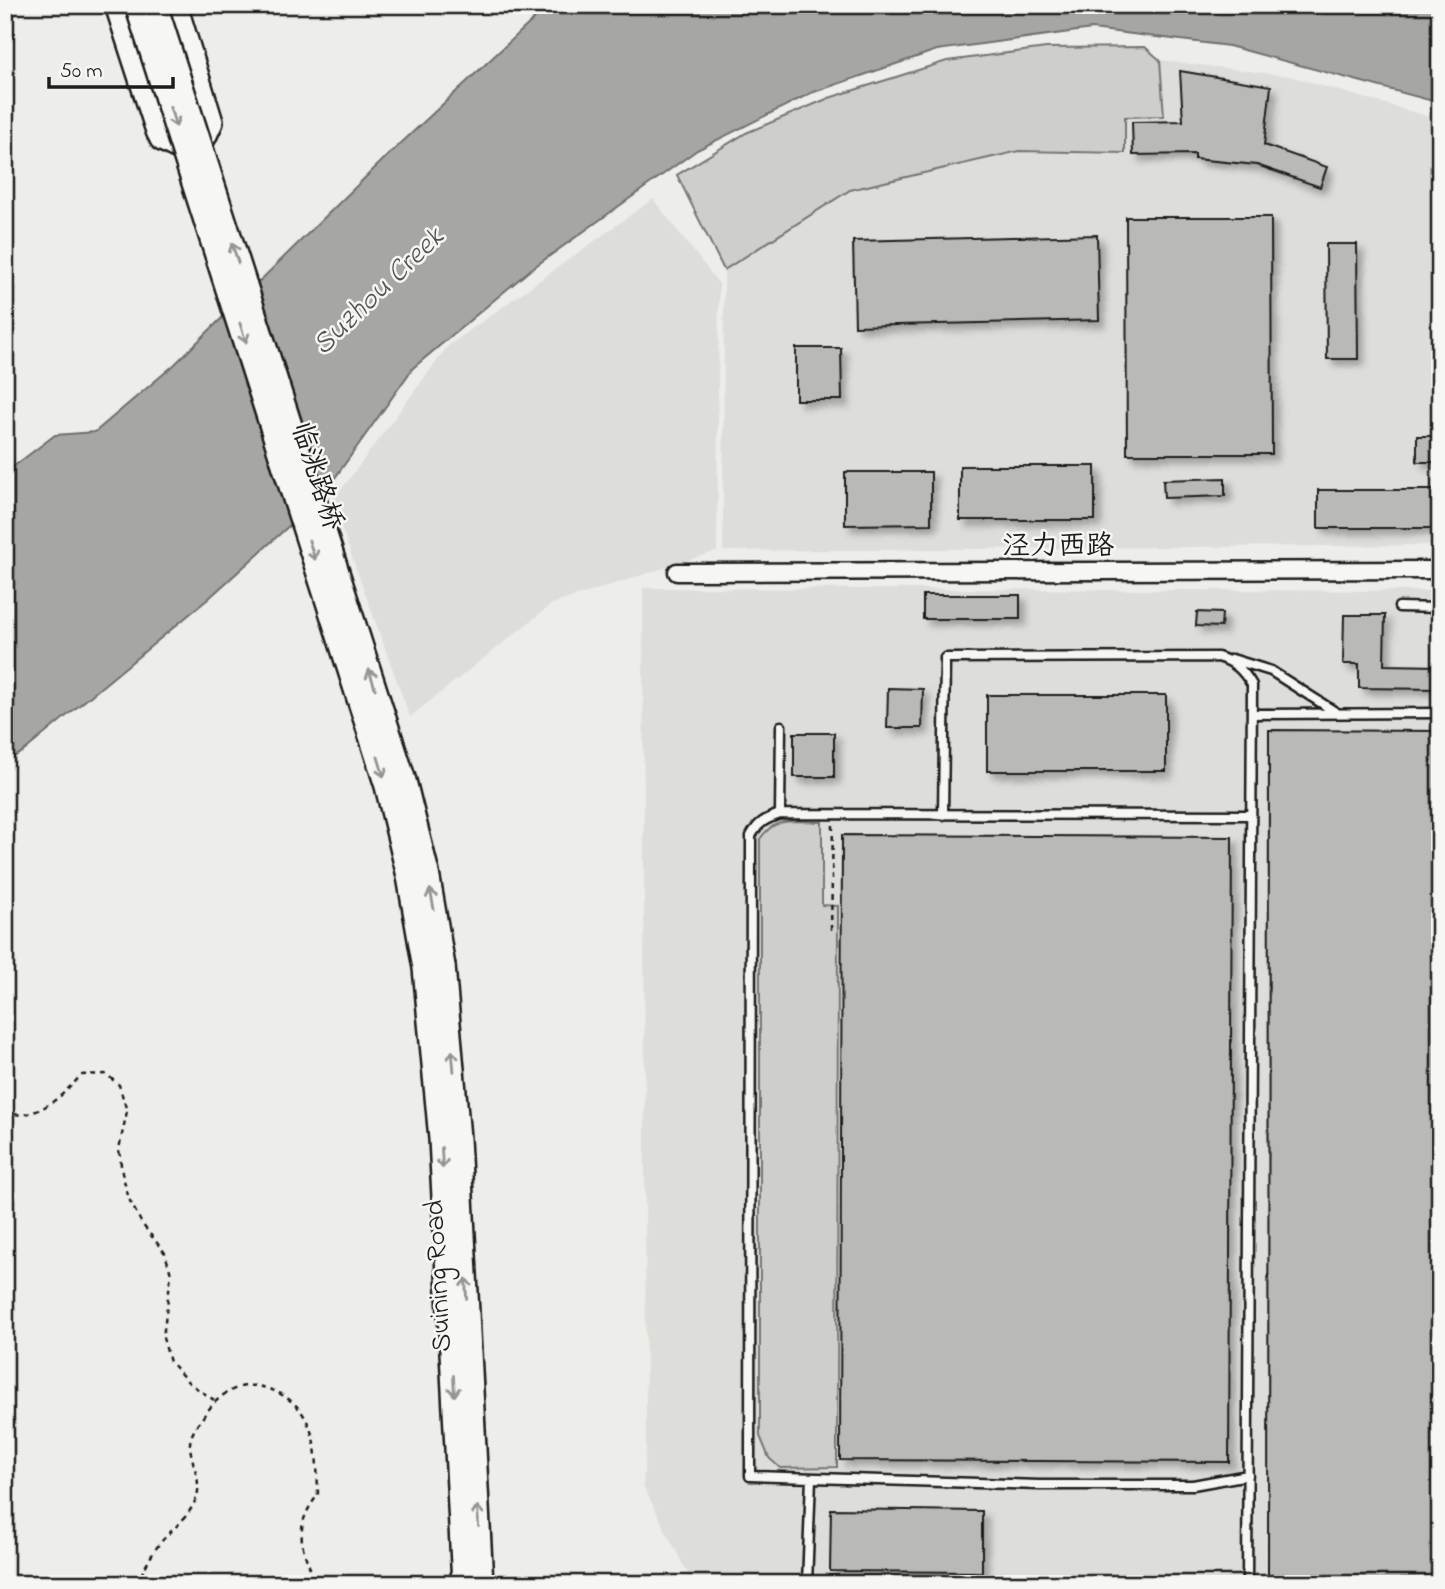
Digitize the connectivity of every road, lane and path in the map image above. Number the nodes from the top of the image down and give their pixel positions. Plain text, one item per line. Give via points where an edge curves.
1 (117, 5) edge
2 (137, 5) edge
3 (155, 5) edge
4 (175, 5) edge
5 (1440, 570) edge
6 (677, 572) dead end
7 (1399, 607) dead end
8 (1440, 607) edge
9 (1218, 657) junction
10 (1337, 713) junction
11 (1440, 713) edge
12 (1252, 714) junction
13 (781, 726) dead end
14 (780, 814) junction
15 (833, 814) junction
16 (943, 814) junction
17 (1251, 816) junction
18 (831, 930) dead end
19 (434, 967) junction
20 (5, 1112) edge
21 (214, 1400) junction
22 (1248, 1475) junction
23 (811, 1478) junction
24 (136, 1584) edge
25 (317, 1584) edge
26 (464, 1584) edge
27 (481, 1584) edge
28 (807, 1584) edge
29 (1247, 1584) edge

1 - 4 main road via 158,131 162,139 176,146 204,137 211,122
2 -> 19 main road, 临洮路桥, bridge via 387,786
19 -> 3 main road, 临洮路桥, bridge via 426,873 404,781
5 - 6 street, 泾力西路
7 - 8 lane
9 - 10 lane via 1271,671
9 - 12 lane via 1233,662 1252,685
9 - 16 lane via 945,657
10 - 11 lane
10 - 12 lane
12 - 17 lane
13 - 14 lane
14 - 15 lane
14 - 23 lane via 757,825 751,836 750,1476
15 - 16 lane
15 - 18 path
16 - 17 lane
17 - 22 lane
19 -> 26 main road, Suining Road
27 -> 19 main road, Suining Road via 454,1070
20 - 21 path via 15,1116 42,1109 81,1075 106,1074 119,1085 127,1111 119,1149 129,1199 165,1253 171,1273 163,1338 170,1362 188,1383
21 - 24 path via 190,1440 198,1493 190,1511 161,1542
21 - 25 path via 234,1387 254,1385 294,1402 309,1423 317,1450 318,1495 307,1509 301,1529 302,1551
22 - 23 lane via 1193,1485
22 - 29 lane
23 - 28 lane

